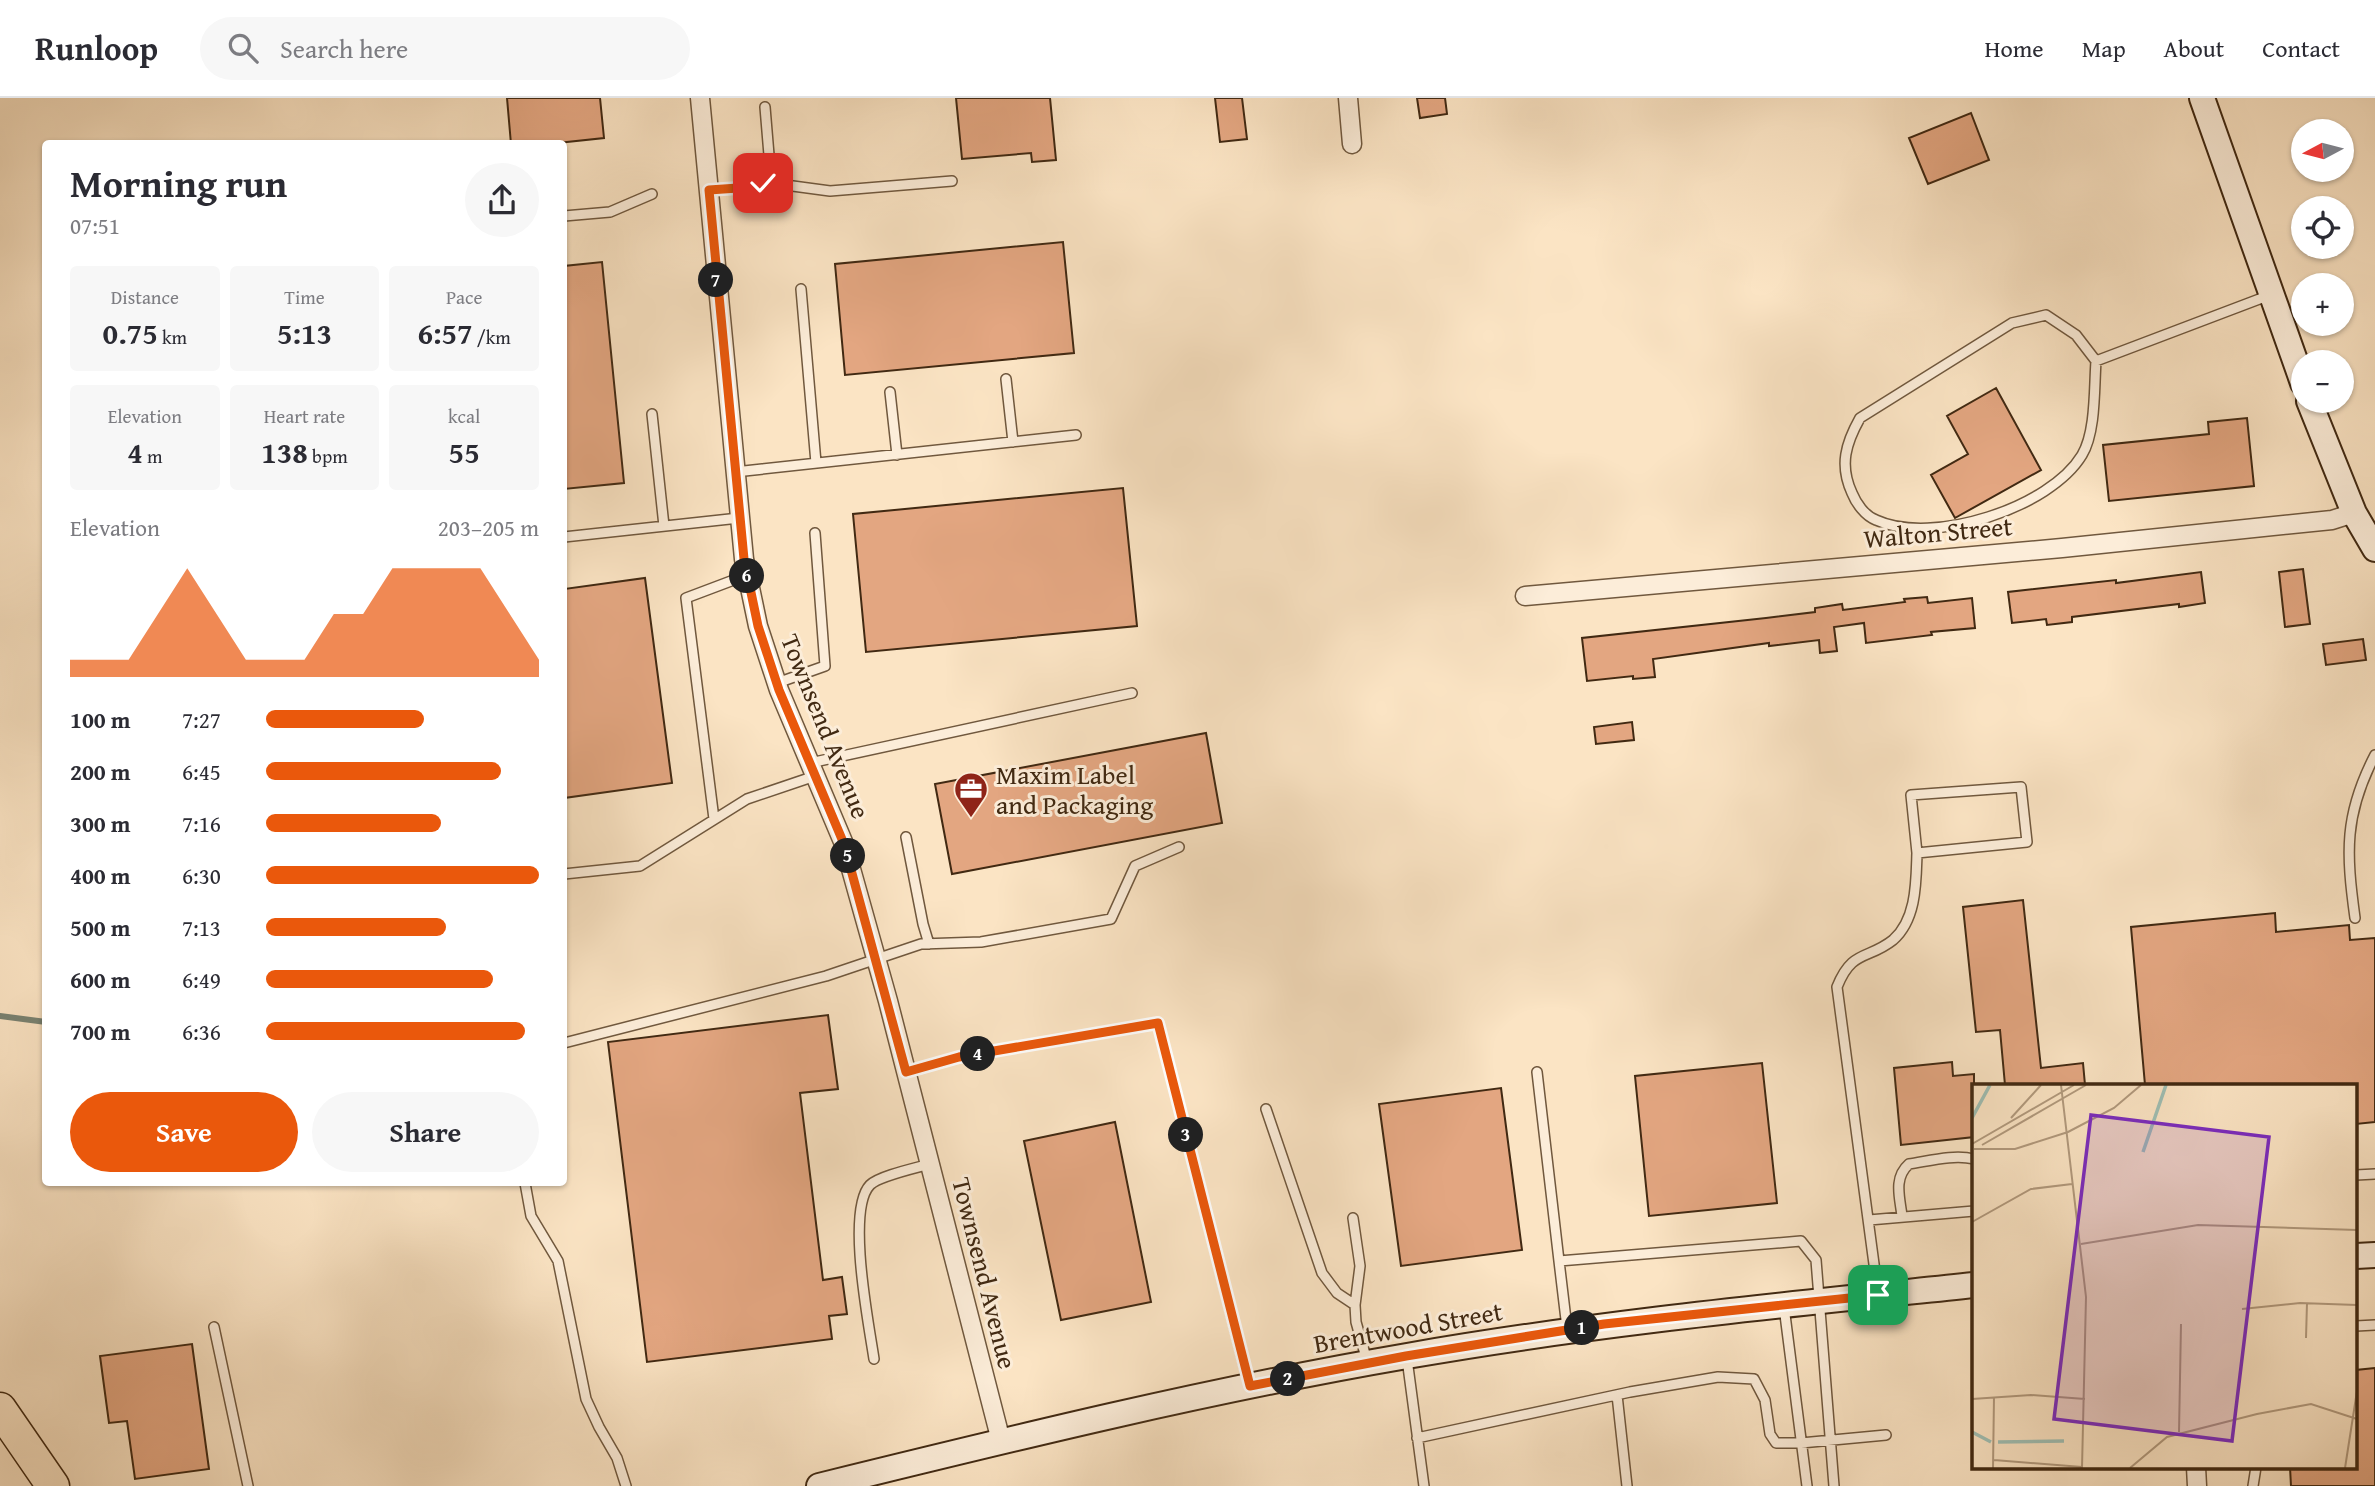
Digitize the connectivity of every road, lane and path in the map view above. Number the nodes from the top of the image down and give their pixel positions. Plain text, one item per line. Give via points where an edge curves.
1 (700, 98) edge
2 (1348, 98) edge
3 (2202, 98) edge
4 (765, 107) dead end
5 (1352, 144) dead end
6 (952, 181) dead end
7 (763, 183) junction
8 (709, 190) junction
9 (652, 194) dead end
10 (567, 216) edge
11 (801, 289) dead end
12 (2272, 294) junction
13 (2292, 350) edge
14 (2096, 361) junction
15 (1006, 379) dead end
16 (890, 392) dead end
17 (2314, 413) edge
18 (652, 414) dead end
19 (1076, 435) dead end
20 (1013, 442) junction
21 (897, 455) junction
22 (816, 463) junction
23 (734, 472) junction
24 (2354, 513) junction
25 (739, 518) junction
26 (664, 526) junction
27 (815, 533) dead end
28 (567, 537) edge
29 (2375, 549) edge
30 (747, 575) junction
31 (1525, 596) dead end
32 (777, 683) junction
33 (1132, 693) dead end
34 (2375, 755) edge
35 (813, 769) junction
36 (714, 820) junction
37 (906, 837) dead end
38 (1179, 847) dead end
39 (1917, 853) junction
40 (567, 874) edge
41 (2355, 918) dead end
42 (929, 944) junction
43 (877, 960) junction
44 (567, 1042) edge
45 (906, 1072) junction
46 (1537, 1072) dead end
47 (1266, 1109) dead end
48 (1972, 1158) edge
49 (930, 1164) junction
50 (526, 1186) edge
51 (1972, 1211) edge
52 (1902, 1216) junction
53 (1353, 1218) dead end
54 (1869, 1220) junction
55 (1559, 1261) junction
56 (1972, 1285) edge
57 (1878, 1295) junction
58 (1818, 1302) junction
59 (1355, 1305) junction
60 (1784, 1305) junction
61 (214, 1327) dead end
62 (1567, 1330) junction
63 (1406, 1356) junction
64 (874, 1359) dead end
65 (1368, 1363) junction
66 (1250, 1386) junction
67 (1617, 1395) junction
68 (0, 1409) edge
69 (1885, 1435) dead end
70 (1417, 1438) junction
71 (1830, 1440) junction
72 (1002, 1441) junction
73 (1801, 1443) junction
74 (2196, 1468) edge
75 (2256, 1468) edge
76 (52, 1486) edge
77 (248, 1486) edge
78 (626, 1486) edge
79 (819, 1486) edge
80 (1424, 1486) edge
81 (1627, 1486) edge
82 (1807, 1486) edge
83 (1834, 1486) edge
84 (2197, 1486) edge
85 (2253, 1486) edge

1 - 8 street, Townsend Avenue
2 - 5 street
3 - 12 main road
4 - 7 lane via 770,167
6 - 7 lane via 830,191
7 - 8 lane
8 - 23 street, Townsend Avenue
9 - 10 lane via 610,212
11 - 22 lane
12 - 13 main road
12 - 14 lane
14 - 14 lane via 2076,335 2046,315 2012,323 1860,418 1848,439 1843,464 1856,502 1873,520 1895,526 1951,527 2049,489 2084,453 2092,419
15 - 20 lane
16 - 21 lane
17 - 24 main road
18 - 26 lane
19 - 20 lane
20 - 21 lane
21 - 22 lane
22 - 23 lane
23 - 25 street, Townsend Avenue
24 - 29 main road
24 - 31 street, Walton Street via 2332,520 2062,548
25 - 26 lane
25 - 30 street, Townsend Avenue
26 - 28 lane
27 - 32 lane via 825,666
30 - 32 street, Townsend Avenue
30 - 36 lane via 686,598
32 - 35 street, Townsend Avenue
33 - 35 lane
34 - 41 lane via 2353,807 2350,831
35 - 36 lane via 747,799
35 - 43 street, Townsend Avenue via 844,844
36 - 40 lane via 640,866
37 - 42 lane
38 - 42 lane via 1135,866 1111,919 982,942
39 - 39 lane via 2027,842 2021,788 1910,795
39 - 54 lane via 1915,895 1902,929 1893,940 1853,960 1838,987
42 - 43 lane
43 - 44 lane
43 - 45 street, Townsend Avenue
45 - 49 street, Townsend Avenue
45 - 66 lane via 959,1057 1158,1023
46 - 55 lane
47 - 59 lane via 1322,1273 1337,1293
48 - 52 lane via 1905,1167 1898,1182
49 - 64 lane via 872,1182 863,1196 858,1252
49 - 72 street, Townsend Avenue
50 - 78 lane via 531,1216 558,1261 586,1399 617,1458
51 - 52 lane
52 - 54 lane
53 - 59 lane via 1360,1266
54 - 57 lane
55 - 58 lane via 1801,1241 1816,1260
55 - 62 lane
56 - 57 main road, Brentwood Street
57 - 58 main road, Brentwood Street
58 - 60 main road, Brentwood Street
58 - 71 lane
59 - 65 lane
60 - 62 main road, Brentwood Street
60 - 73 lane
61 - 77 lane
62 - 63 main road, Brentwood Street
63 - 65 main road, Brentwood Street
63 - 70 lane
65 - 66 main road, Brentwood Street
66 - 72 main road, Brentwood Street
67 - 70 lane
67 - 73 lane via 1718,1377 1754,1378 1776,1443
67 - 81 lane
68 - 76 highway
69 - 71 lane
70 - 80 lane
71 - 73 lane
71 - 83 lane
72 - 79 main road, Brentwood Street
73 - 82 lane
74 - 84 street
75 - 85 lane

